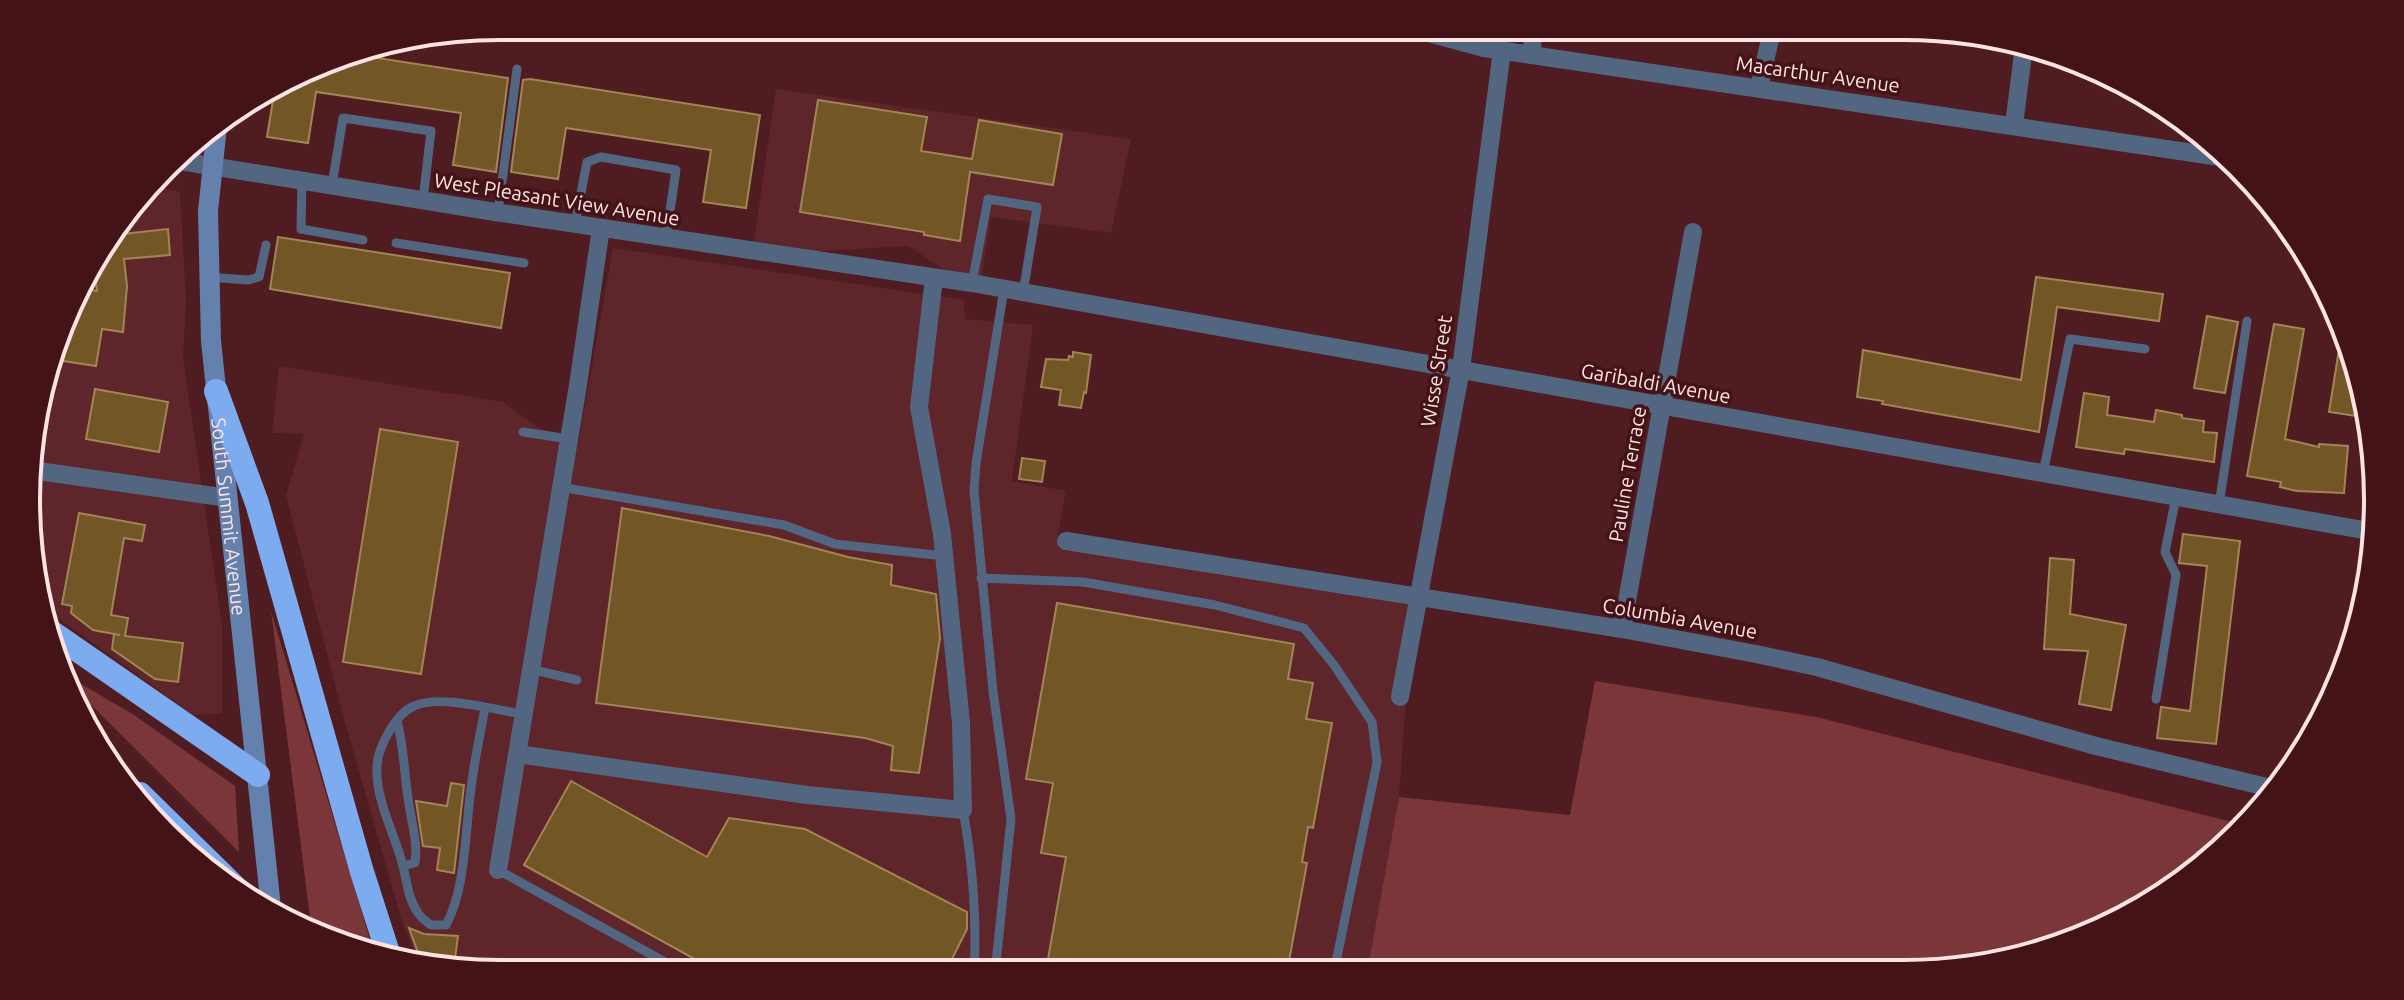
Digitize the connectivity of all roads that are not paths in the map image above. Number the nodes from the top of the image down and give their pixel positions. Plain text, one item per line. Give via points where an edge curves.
1 (1461, 40) edge
2 (1533, 40) edge
3 (1770, 40) edge
4 (1502, 50) junction
5 (1532, 55) junction
6 (2023, 56) edge
7 (517, 69) dead end
8 (1759, 88) junction
9 (2014, 125) junction
10 (216, 138) edge
11 (2208, 155) edge
12 (188, 162) edge
13 (214, 166) junction
14 (302, 180) junction
15 (332, 185) junction
16 (423, 200) junction
17 (498, 212) junction
18 (575, 224) junction
19 (601, 228) junction
20 (1693, 232) dead end
21 (666, 238) junction
22 (363, 240) dead end
23 (396, 243) dead end
24 (266, 245) dead end
25 (524, 263) dead end
26 (208, 277) junction
27 (934, 278) junction
28 (972, 283) junction
29 (1004, 289) junction
30 (1023, 293) junction
31 (2247, 321) dead end
32 (2145, 349) dead end
33 (1461, 369) junction
34 (216, 391) junction
35 (1662, 406) junction
36 (523, 432) dead end
37 (569, 439) junction
38 (41, 471) edge
39 (2043, 474) junction
40 (560, 487) junction
41 (2176, 497) junction
42 (228, 498) junction
43 (2219, 505) junction
44 (2363, 530) edge
45 (1066, 541) dead end
46 (944, 556) junction
47 (981, 578) junction
48 (1419, 598) junction
49 (1622, 629) junction
50 (62, 639) edge
51 (530, 669) junction
52 (577, 680) dead end
53 (1400, 697) dead end
54 (2156, 699) dead end
55 (485, 708) junction
56 (523, 714) junction
57 (397, 721) junction
58 (517, 754) junction
59 (258, 775) junction
60 (2264, 786) edge
61 (963, 810) junction
62 (403, 866) junction
63 (498, 870) joint
64 (270, 898) edge
65 (385, 945) edge
66 (661, 960) edge
67 (974, 960) edge
68 (996, 960) edge
69 (1336, 960) edge

1 - 4 street, Macarthur Avenue
2 - 5 street
3 - 8 street
4 - 5 street, Macarthur Avenue
4 - 33 street, Wisse Street
5 - 8 street, Macarthur Avenue
6 - 9 street
7 - 17 lane
8 - 9 street, Macarthur Avenue
9 - 11 street, Macarthur Avenue
10 - 13 street, South Summit Avenue
12 - 13 street, West Pleasant View Avenue
13 - 14 street, West Pleasant View Avenue
13 - 26 street, South Summit Avenue
14 - 15 street, West Pleasant View Avenue
14 - 22 lane via 301,229
15 - 16 street, West Pleasant View Avenue
15 - 16 lane via 343,118 431,131
16 - 17 street, West Pleasant View Avenue
17 - 18 street, West Pleasant View Avenue
18 - 19 street, West Pleasant View Avenue
18 - 21 lane via 587,162 601,157 676,170
19 - 21 street, West Pleasant View Avenue
19 - 37 street
20 - 35 street, Pauline Terrace
21 - 27 street, West Pleasant View Avenue
23 - 25 lane
24 - 26 lane via 259,277
26 - 34 street, South Summit Avenue
27 - 28 street, Garibaldi Avenue
27 - 46 street via 919,407
28 - 29 street, Garibaldi Avenue
28 - 30 lane via 988,199 1037,207
29 - 30 street, Garibaldi Avenue
29 - 47 lane via 975,477
30 - 33 street, Garibaldi Avenue
31 - 43 lane
32 - 39 lane via 2070,339
33 - 35 street, Garibaldi Avenue
33 - 48 street, Wisse Street
34 - 42 street, South Summit Avenue
34 - 65 highway via 257,503
35 - 39 street, Garibaldi Avenue
35 - 49 street, Pauline Terrace
36 - 37 lane
37 - 40 street
38 - 42 street
39 - 41 street, Garibaldi Avenue
40 - 46 lane via 784,525 835,544
40 - 51 street
41 - 43 street, Garibaldi Avenue
41 - 54 lane via 2165,552 2176,575
42 - 59 street, South Summit Avenue
43 - 44 street, Garibaldi Avenue
45 - 48 street, Columbia Avenue
46 - 61 street via 961,723
47 - 68 lane via 1011,819
47 - 69 lane via 1083,582 1215,605 1304,628 1372,722 1377,762
48 - 49 street, Columbia Avenue
48 - 53 street, Wisse Street
49 - 60 street, Columbia Avenue via 1817,667 2096,746
50 - 59 highway
51 - 52 lane
51 - 56 street
55 - 56 lane
55 - 57 lane via 428,701 411,707
55 - 62 lane via 460,874 446,925 431,925 419,914
56 - 58 street
57 - 62 lane via 382,748 377,773
57 - 62 lane via 417,845 415,863
58 - 61 street via 807,795
58 - 63 street
59 - 64 street, South Summit Avenue
61 - 67 lane via 975,899
63 - 66 lane

